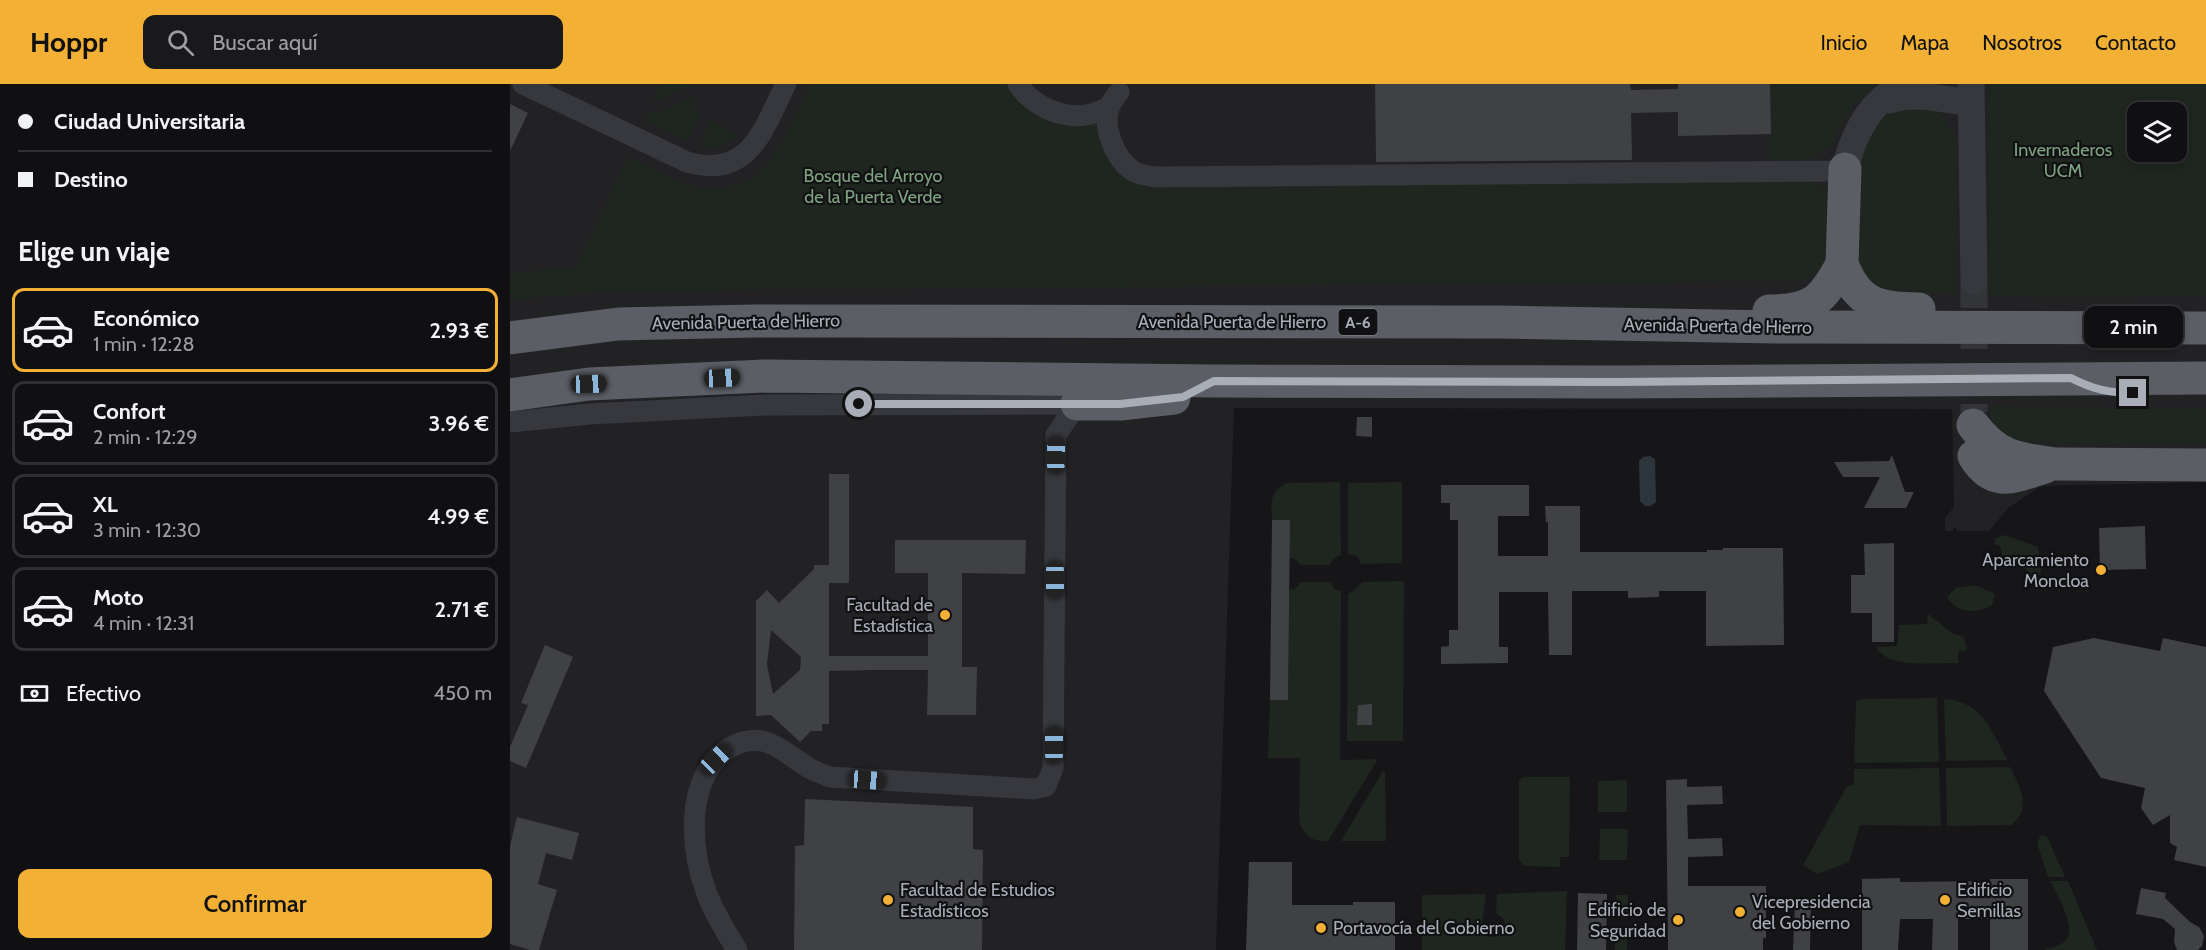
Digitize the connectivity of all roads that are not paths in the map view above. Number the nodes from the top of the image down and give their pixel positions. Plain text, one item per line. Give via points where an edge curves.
1 (523, 84) edge
2 (786, 84) edge
3 (1018, 84) edge
4 (1910, 84) edge
5 (1971, 93) edge
6 (1876, 107) junction
7 (1845, 169) junction
8 (1842, 264) junction
9 (1974, 281) tunnel mouth
10 (1499, 322) junction
11 (2202, 328) edge
12 (510, 338) edge
13 (2071, 378) junction
14 (2206, 378) edge
15 (1214, 381) junction
16 (510, 395) edge
17 (2206, 396) edge
18 (1024, 403) junction
19 (1077, 404) junction
20 (510, 422) edge
21 (1974, 431) dead end
22 (1056, 435) junction
23 (2200, 463) edge
24 (737, 950) edge

1 - 2 street via 687,162 717,167 741,159 758,140
3 - 7 street via 1034,102 1068,115 1085,116 1114,100 1110,136 1119,156 1132,170 1156,177
4 - 6 street via 1886,95
5 - 6 street via 1908,95
5 - 9 street
6 - 7 street via 1855,139
7 - 8 highway
8 - 10 highway via 1821,296 1800,309 1528,312
8 - 11 highway via 1860,295 1892,309 2115,311 2147,313
10 - 11 highway, Avenida Puerta de Hierro / A-6
10 - 12 highway, Avenida Puerta de Hierro / A-6 via 754,321 618,324
13 - 14 highway
13 - 15 highway
13 - 17 highway via 2090,388 2113,393
15 - 16 highway via 766,376 589,384
15 - 19 highway via 1183,397
18 - 19 street
18 - 20 street via 765,405
18 - 22 street
19 - 22 street
21 - 23 highway via 2005,454 2031,461
22 - 24 street via 1053,768 1046,786 1034,789 830,777 766,742 740,742 716,759 704,776 697,798 695,833 707,893

